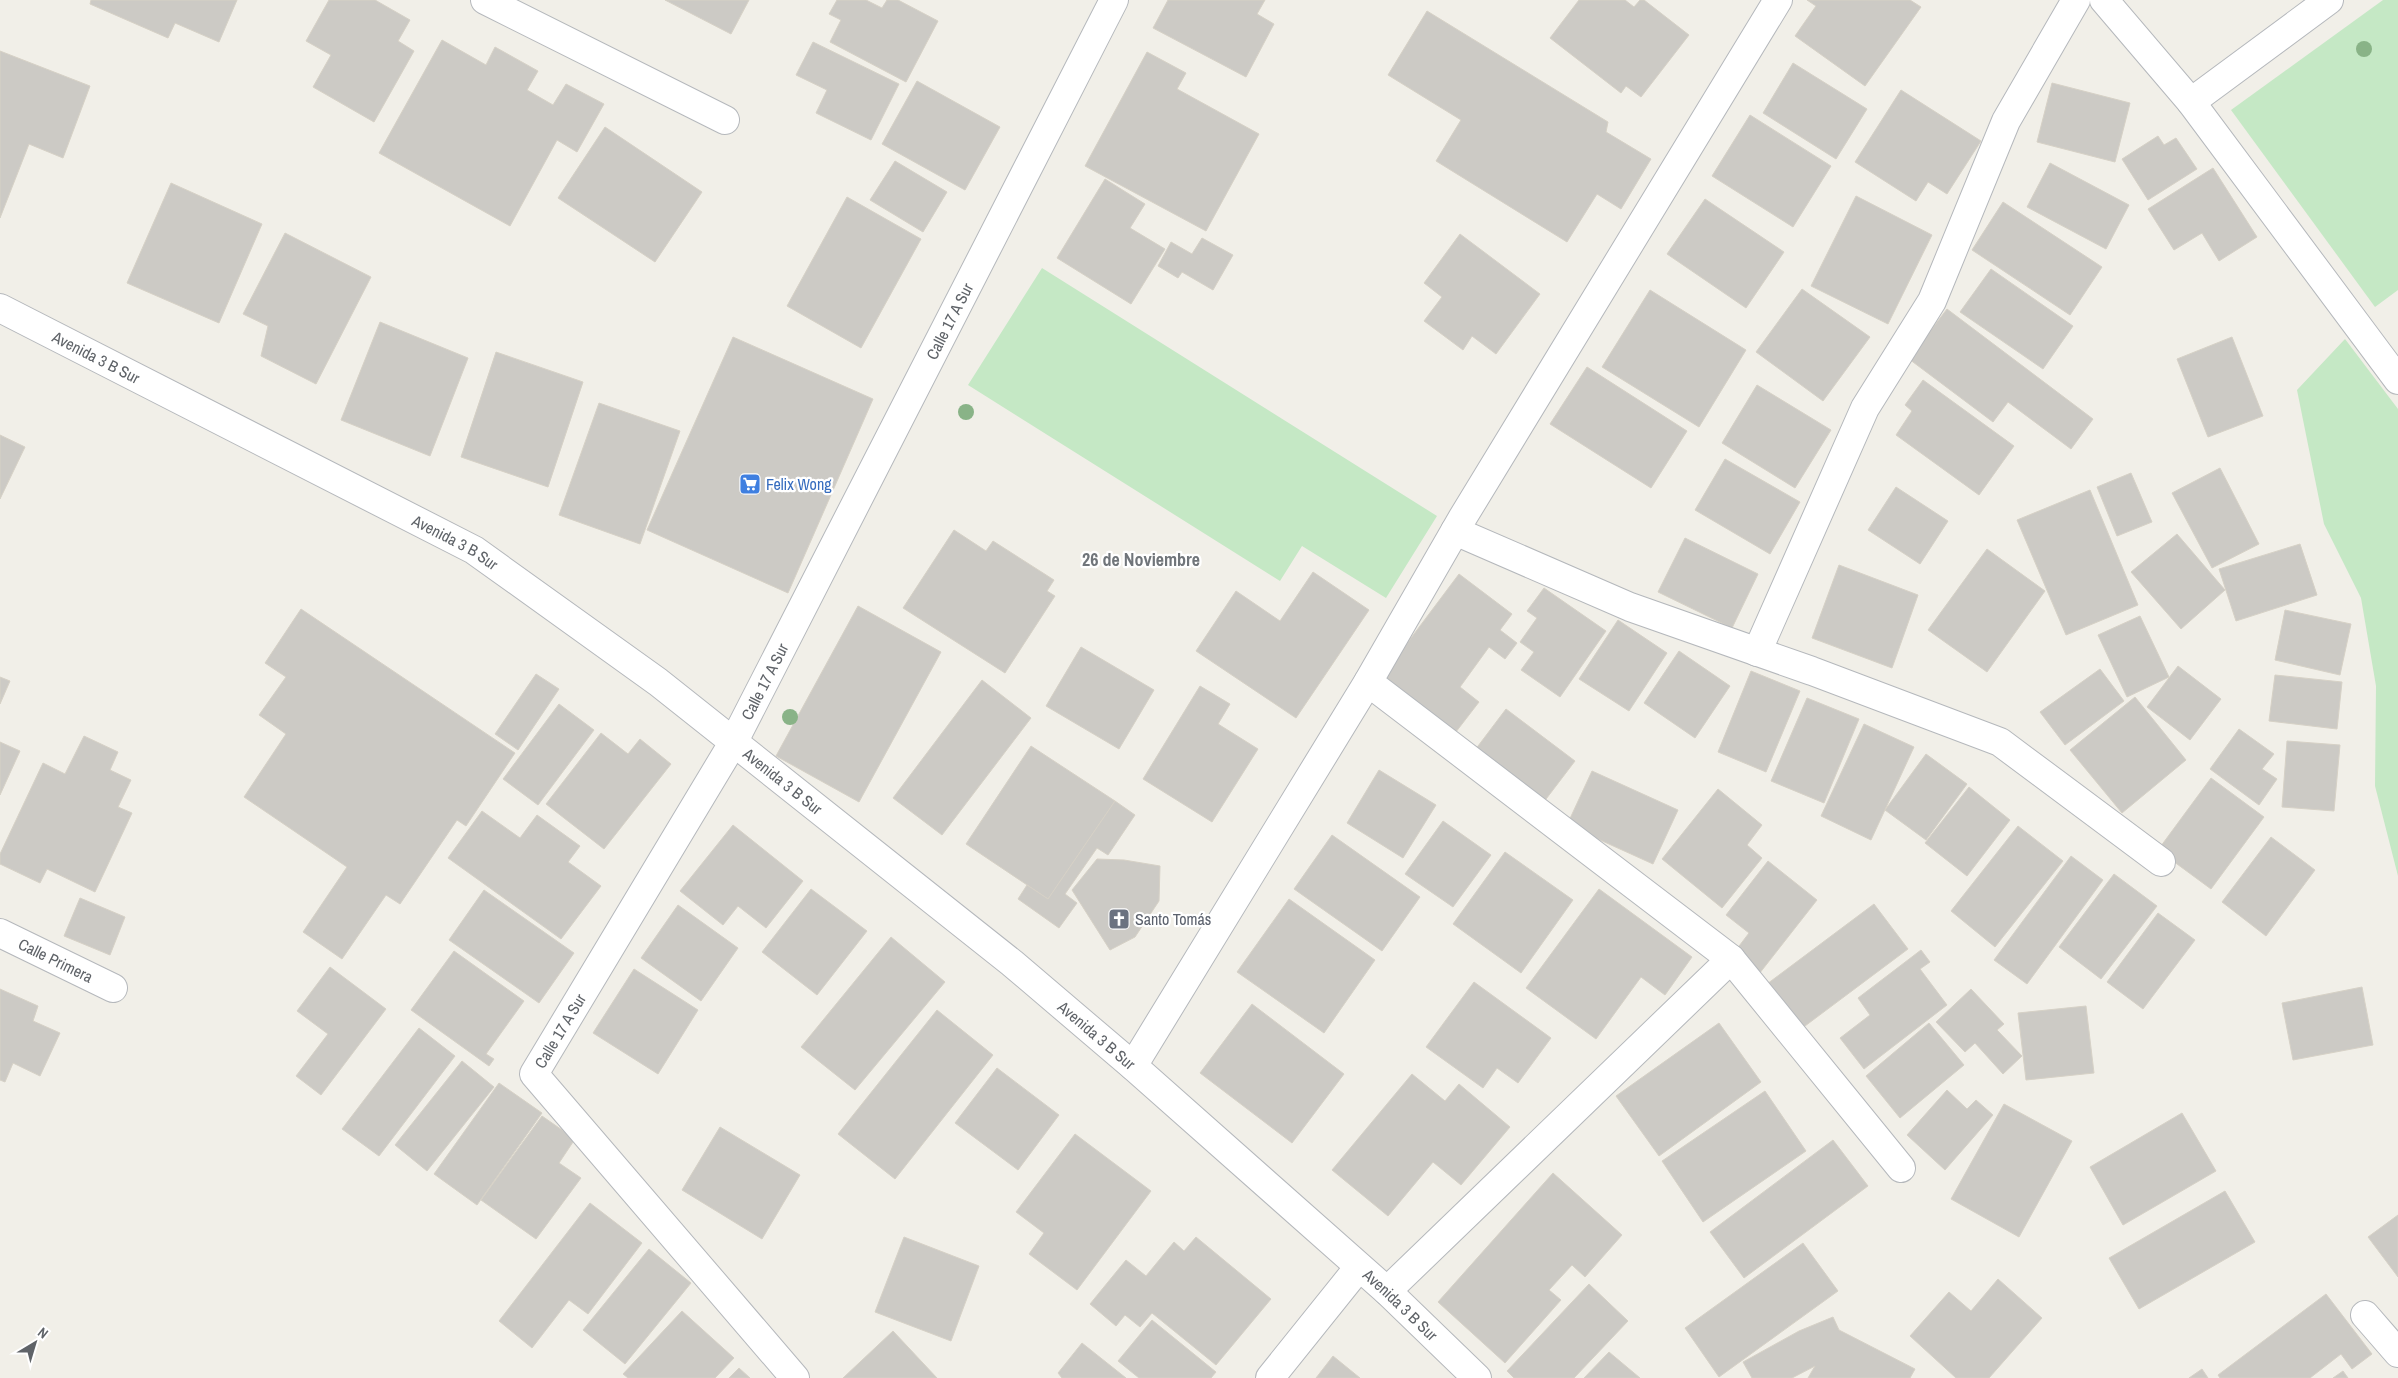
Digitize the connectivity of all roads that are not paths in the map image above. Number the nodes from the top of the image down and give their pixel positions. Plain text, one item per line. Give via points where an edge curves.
1 (485, 0) edge
2 (1114, 0) edge
3 (1778, 0) edge
4 (2076, 0) edge
5 (2104, 0) edge
6 (2329, 0) edge
7 (2191, 102) junction
8 (724, 120) dead end
9 (0, 308) edge
10 (2398, 380) edge
11 (1456, 532) junction
12 (1757, 652) junction
13 (1368, 682) junction
14 (733, 743) junction
15 (2161, 862) dead end
16 (0, 933) edge
17 (1730, 959) junction
18 (113, 988) dead end
19 (1132, 1066) junction
20 (1901, 1168) dead end
21 (1359, 1267) junction
22 (1387, 1291) junction
23 (2365, 1315) dead end
24 (2398, 1354) edge
25 (795, 1378) edge
26 (1270, 1378) edge
27 (1477, 1378) edge

1 - 8 street
2 - 14 street, Calle 17 A Sur
3 - 11 street
4 - 12 street via 2006,121 1932,301 1866,408
5 - 7 street
6 - 7 street
7 - 10 street
9 - 14 street, Avenida 3 B Sur via 474,550 658,682
11 - 12 street via 1630,607
11 - 13 street
12 - 15 street via 2000,742
13 - 17 street
13 - 19 street
14 - 19 street, Avenida 3 B Sur via 1012,963
14 - 25 street, Calle 17 A Sur via 534,1074
16 - 18 street, Calle Primera
17 - 20 street
17 - 22 street
19 - 21 street, Avenida 3 B Sur
21 - 22 street, Avenida 3 B Sur
21 - 26 street
22 - 27 street, Avenida 3 B Sur
23 - 24 street

